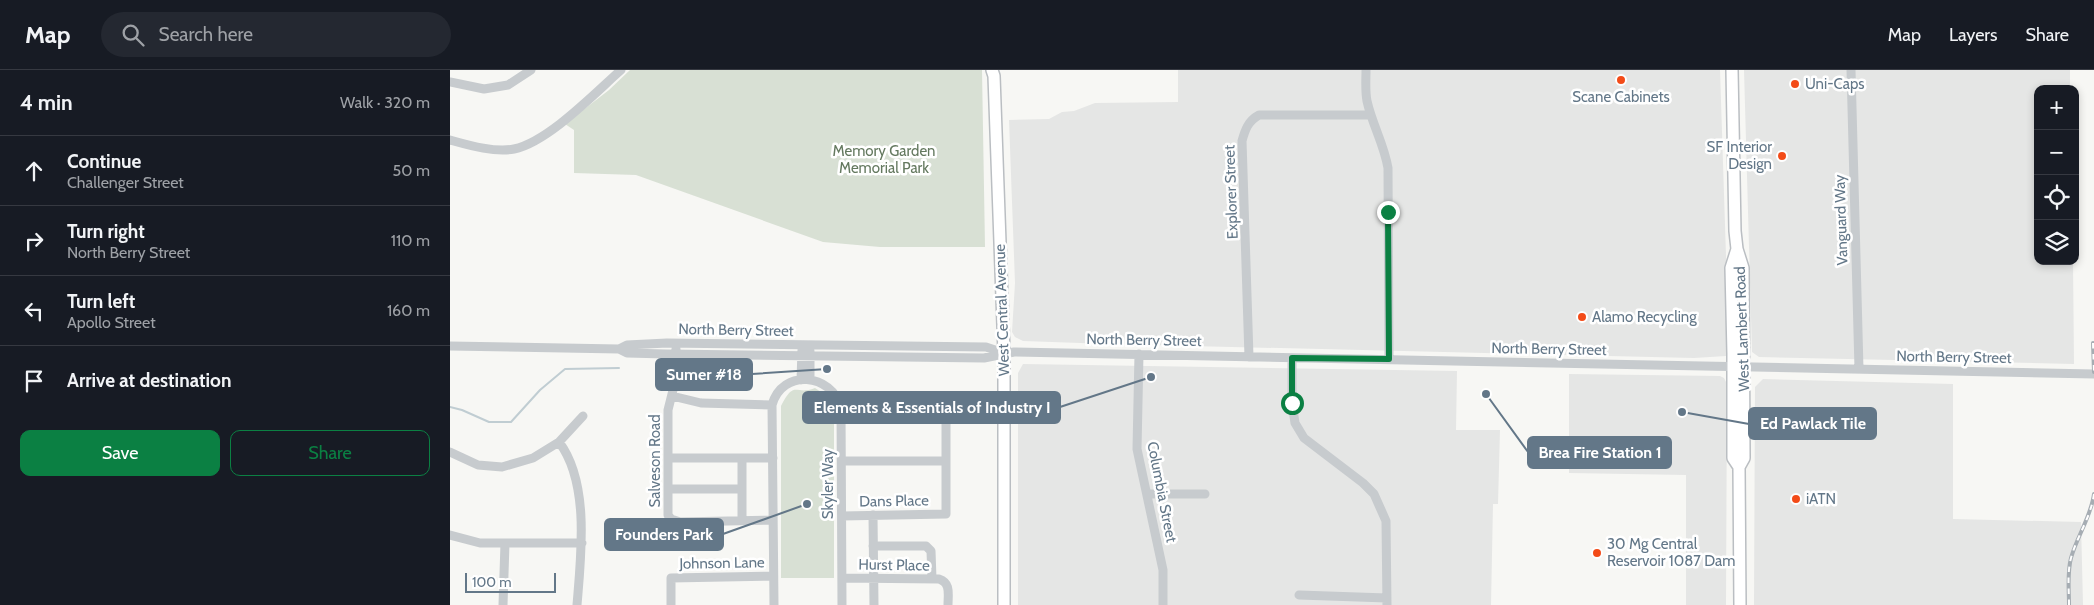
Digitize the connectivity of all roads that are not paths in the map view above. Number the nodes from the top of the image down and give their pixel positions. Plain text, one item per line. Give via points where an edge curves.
1 (531, 70) edge
2 (621, 70) edge
3 (1366, 70) edge
4 (1732, 70) edge
5 (1851, 70) edge
6 (995, 72) edge
7 (450, 82) edge
8 (1370, 115) junction
9 (450, 140) edge
10 (1737, 249) junction
11 (677, 344) junction
12 (806, 345) junction
13 (450, 346) edge
14 (619, 349) junction
15 (1004, 352) junction
16 (676, 354) junction
17 (1139, 354) junction
18 (806, 356) junction
19 (1249, 357) junction
20 (1292, 358) junction
21 (1389, 359) junction
22 (1733, 367) junction
23 (1745, 367) junction
24 (1858, 369) junction
25 (2094, 374) edge
26 (806, 380) junction
27 (672, 396) junction
28 (772, 405) junction
29 (842, 408) junction
30 (583, 416) dead end
31 (559, 442) junction
32 (450, 452) edge
33 (668, 458) junction
34 (742, 458) junction
35 (773, 458) junction
36 (842, 461) junction
37 (946, 461) junction
38 (1739, 467) junction
39 (669, 489) junction
40 (742, 489) junction
41 (1147, 494) junction
42 (1205, 494) dead end
43 (873, 515) junction
44 (842, 516) junction
45 (742, 520) junction
46 (773, 520) junction
47 (450, 535) edge
48 (505, 543) junction
49 (582, 543) junction
50 (873, 546) junction
51 (773, 576) junction
52 (842, 578) junction
53 (874, 578) junction
54 (932, 579) junction
55 (1299, 595) dead end
56 (1387, 601) edge
57 (503, 605) edge
58 (577, 605) edge
59 (671, 605) edge
60 (774, 605) edge
61 (842, 605) edge
62 (874, 605) edge
63 (948, 605) edge
64 (1004, 605) edge
65 (1163, 605) edge
66 (1740, 605) edge

1 - 7 street via 508,85 492,88
2 - 9 street via 555,128 514,149 475,147
3 - 8 street via 1366,99
4 - 10 main road, West Lambert Road
5 - 24 street, Vanguard Way
6 - 15 main road, West Central Avenue
8 - 19 street, Explorer Street via 1259,115 1245,130 1242,142
8 - 21 street via 1385,151 1388,168
10 - 22 main road, West Lambert Road via 1731,268
10 - 23 main road, West Lambert Road via 1743,268
11 - 12 street, North Berry Street
11 - 14 street, North Berry Street via 627,345
11 - 16 street, Salveson Road
12 - 15 street, North Berry Street via 986,347
12 - 18 street
13 - 14 street, North Berry Street
14 - 16 street, North Berry Street via 628,353
15 - 17 street, North Berry Street
15 - 18 street, North Berry Street via 987,358
15 - 64 main road, West Central Avenue
16 - 18 street, North Berry Street
16 - 27 street, Salveson Road
17 - 19 street, North Berry Street
17 - 41 street, Columbia Street via 1137,449
18 - 26 street via 800,370
19 - 20 street, North Berry Street
20 - 21 street, North Berry Street
20 - 56 street via 1292,403 1296,423 1304,438 1368,489 1383,512
21 - 22 street, North Berry Street
22 - 23 street, North Berry Street
22 - 38 main road, West Lambert Road via 1733,458
23 - 24 street, North Berry Street
23 - 38 main road, West Lambert Road via 1744,458
24 - 25 street, North Berry Street
26 - 28 street via 784,387
26 - 29 street via 820,381 830,388
27 - 28 street via 701,404
27 - 33 street, Salveson Road via 668,410
28 - 35 street
29 - 36 street, Skyler Way
29 - 37 street via 940,407 946,412
30 - 31 street
31 - 32 street via 533,458 502,467 478,465
31 - 49 street via 568,454 575,477
33 - 34 street
33 - 39 street, Salveson Road
34 - 35 street
34 - 40 street
35 - 46 street
36 - 37 street
36 - 44 street, Skyler Way
37 - 43 street, Dans Place via 946,514
38 - 66 main road, West Lambert Road
39 - 40 street
39 - 45 street, Salveson Road via 668,515 671,519 680,522
40 - 45 street
41 - 42 street
41 - 65 street, Columbia Street via 1163,570
43 - 44 street, Dans Place
43 - 50 street
44 - 52 street, Skyler Way
45 - 46 street
46 - 51 street
47 - 48 street via 480,543
48 - 49 street
48 - 57 street
49 - 58 street
50 - 53 street
50 - 54 street via 926,546 931,551
51 - 59 street, Johnson Lane via 671,578
51 - 60 street
52 - 53 street, Hurst Place
52 - 61 street, Skyler Way
53 - 54 street, Hurst Place
53 - 62 street
54 - 63 street, Hurst Place via 945,582
55 - 56 street

